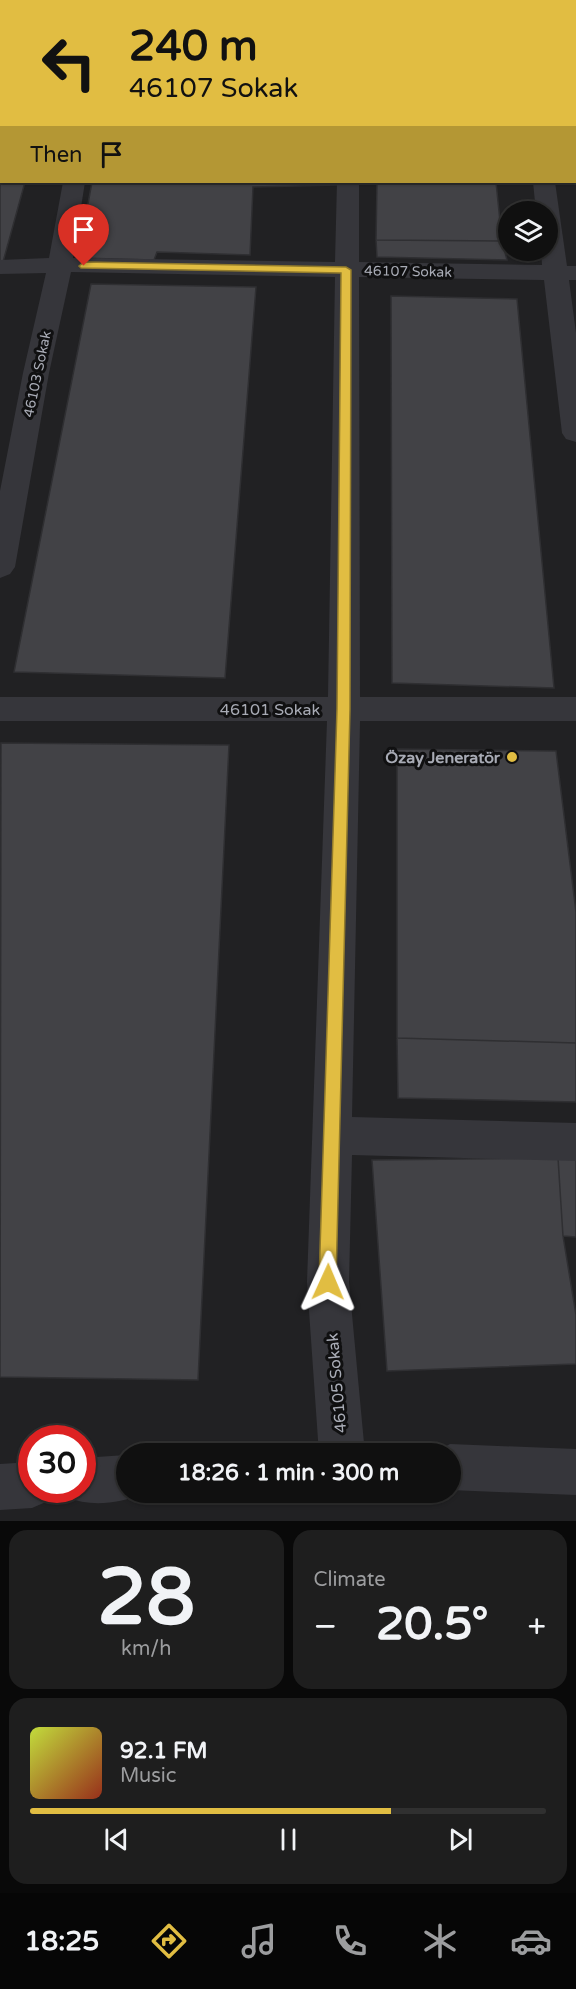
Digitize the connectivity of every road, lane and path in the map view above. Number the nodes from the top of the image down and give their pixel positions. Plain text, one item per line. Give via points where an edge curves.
1 (74, 183) edge
2 (348, 183) edge
3 (544, 183) edge
4 (60, 265) junction
5 (0, 267) edge
6 (346, 270) junction
7 (565, 273) edge
8 (576, 433) edge
9 (0, 567) edge
10 (0, 709) edge
11 (344, 709) junction
12 (576, 709) edge
13 (332, 1135) junction
14 (576, 1142) edge
15 (341, 1443) edge
16 (461, 1467) edge
17 (576, 1472) edge
18 (116, 1479) edge
19 (96, 1480) edge
20 (18, 1486) edge
21 (0, 1487) edge

1 - 4 street, 46103 Sokak
2 - 6 street, 46105 Sokak
3 - 7 street
4 - 5 street, 46107 Sokak
4 - 6 street, 46107 Sokak
4 - 9 street, 46103 Sokak
6 - 7 street, 46107 Sokak
6 - 11 street, 46105 Sokak
7 - 8 street
10 - 11 street, 46101 Sokak
11 - 12 street, 46101 Sokak
11 - 13 street, 46105 Sokak
13 - 14 street
13 - 15 street, 46105 Sokak via 328,1282
16 - 17 street
18 - 19 street
20 - 21 street

